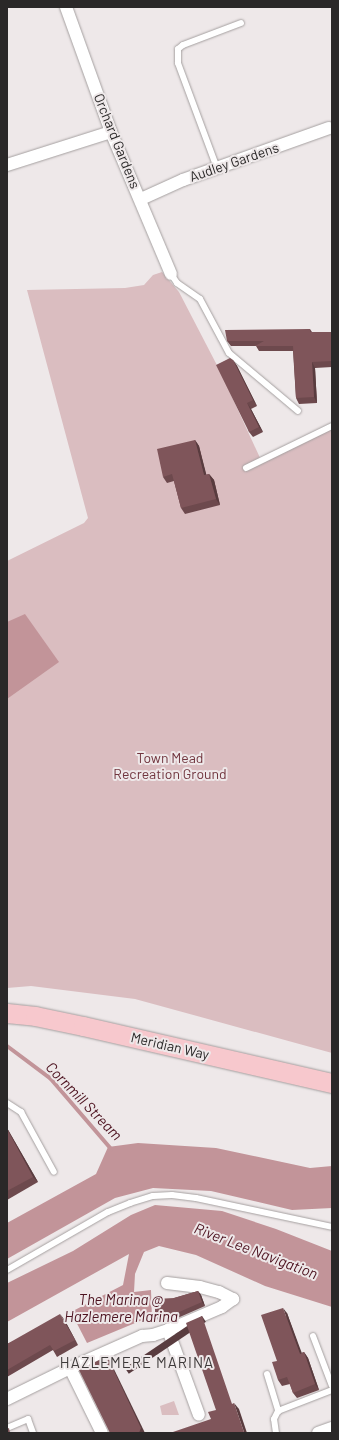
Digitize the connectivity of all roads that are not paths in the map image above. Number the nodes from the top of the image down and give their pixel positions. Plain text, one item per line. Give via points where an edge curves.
1 (66, 7) edge
2 (241, 23) dead end
3 (329, 128) dead end
4 (111, 132) junction
5 (7, 165) edge
6 (217, 168) junction
7 (141, 199) junction
8 (171, 274) joint
9 (298, 411) dead end
10 (332, 426) edge
11 (246, 468) dead end
12 (7, 1013) edge
13 (332, 1083) edge
14 (7, 1103) edge
15 (54, 1172) dead end
16 (332, 1227) edge
17 (7, 1270) edge
18 (167, 1283) dead end
19 (168, 1330) junction
20 (313, 1336) dead end
21 (70, 1368) junction
22 (267, 1374) dead end
23 (332, 1386) edge
24 (332, 1390) edge
25 (7, 1399) edge
26 (278, 1411) junction
27 (199, 1415) dead end
28 (7, 1428) edge
29 (332, 1428) edge
30 (33, 1433) edge
31 (102, 1433) edge
32 (276, 1433) edge
33 (318, 1433) edge

1 - 4 street, Orchard Gardens
2 - 6 lane via 178,49 178,63
3 - 6 street, Audley Gardens
4 - 5 street
4 - 7 street, Orchard Gardens
6 - 7 street, Audley Gardens
7 - 8 street, Orchard Gardens
8 - 9 lane via 177,283 200,299 229,353
10 - 11 lane
12 - 13 main road, Meridian Way via 59,1021
14 - 15 lane via 21,1112
16 - 17 lane via 196,1198 153,1196 130,1202 108,1212
18 - 19 street via 200,1287 233,1299 222,1307
19 - 21 street via 142,1336
19 - 27 street
20 - 23 lane
21 - 25 street
21 - 31 street
22 - 26 lane
24 - 26 lane
26 - 32 lane via 274,1420
28 - 30 lane via 28,1419
29 - 33 street

